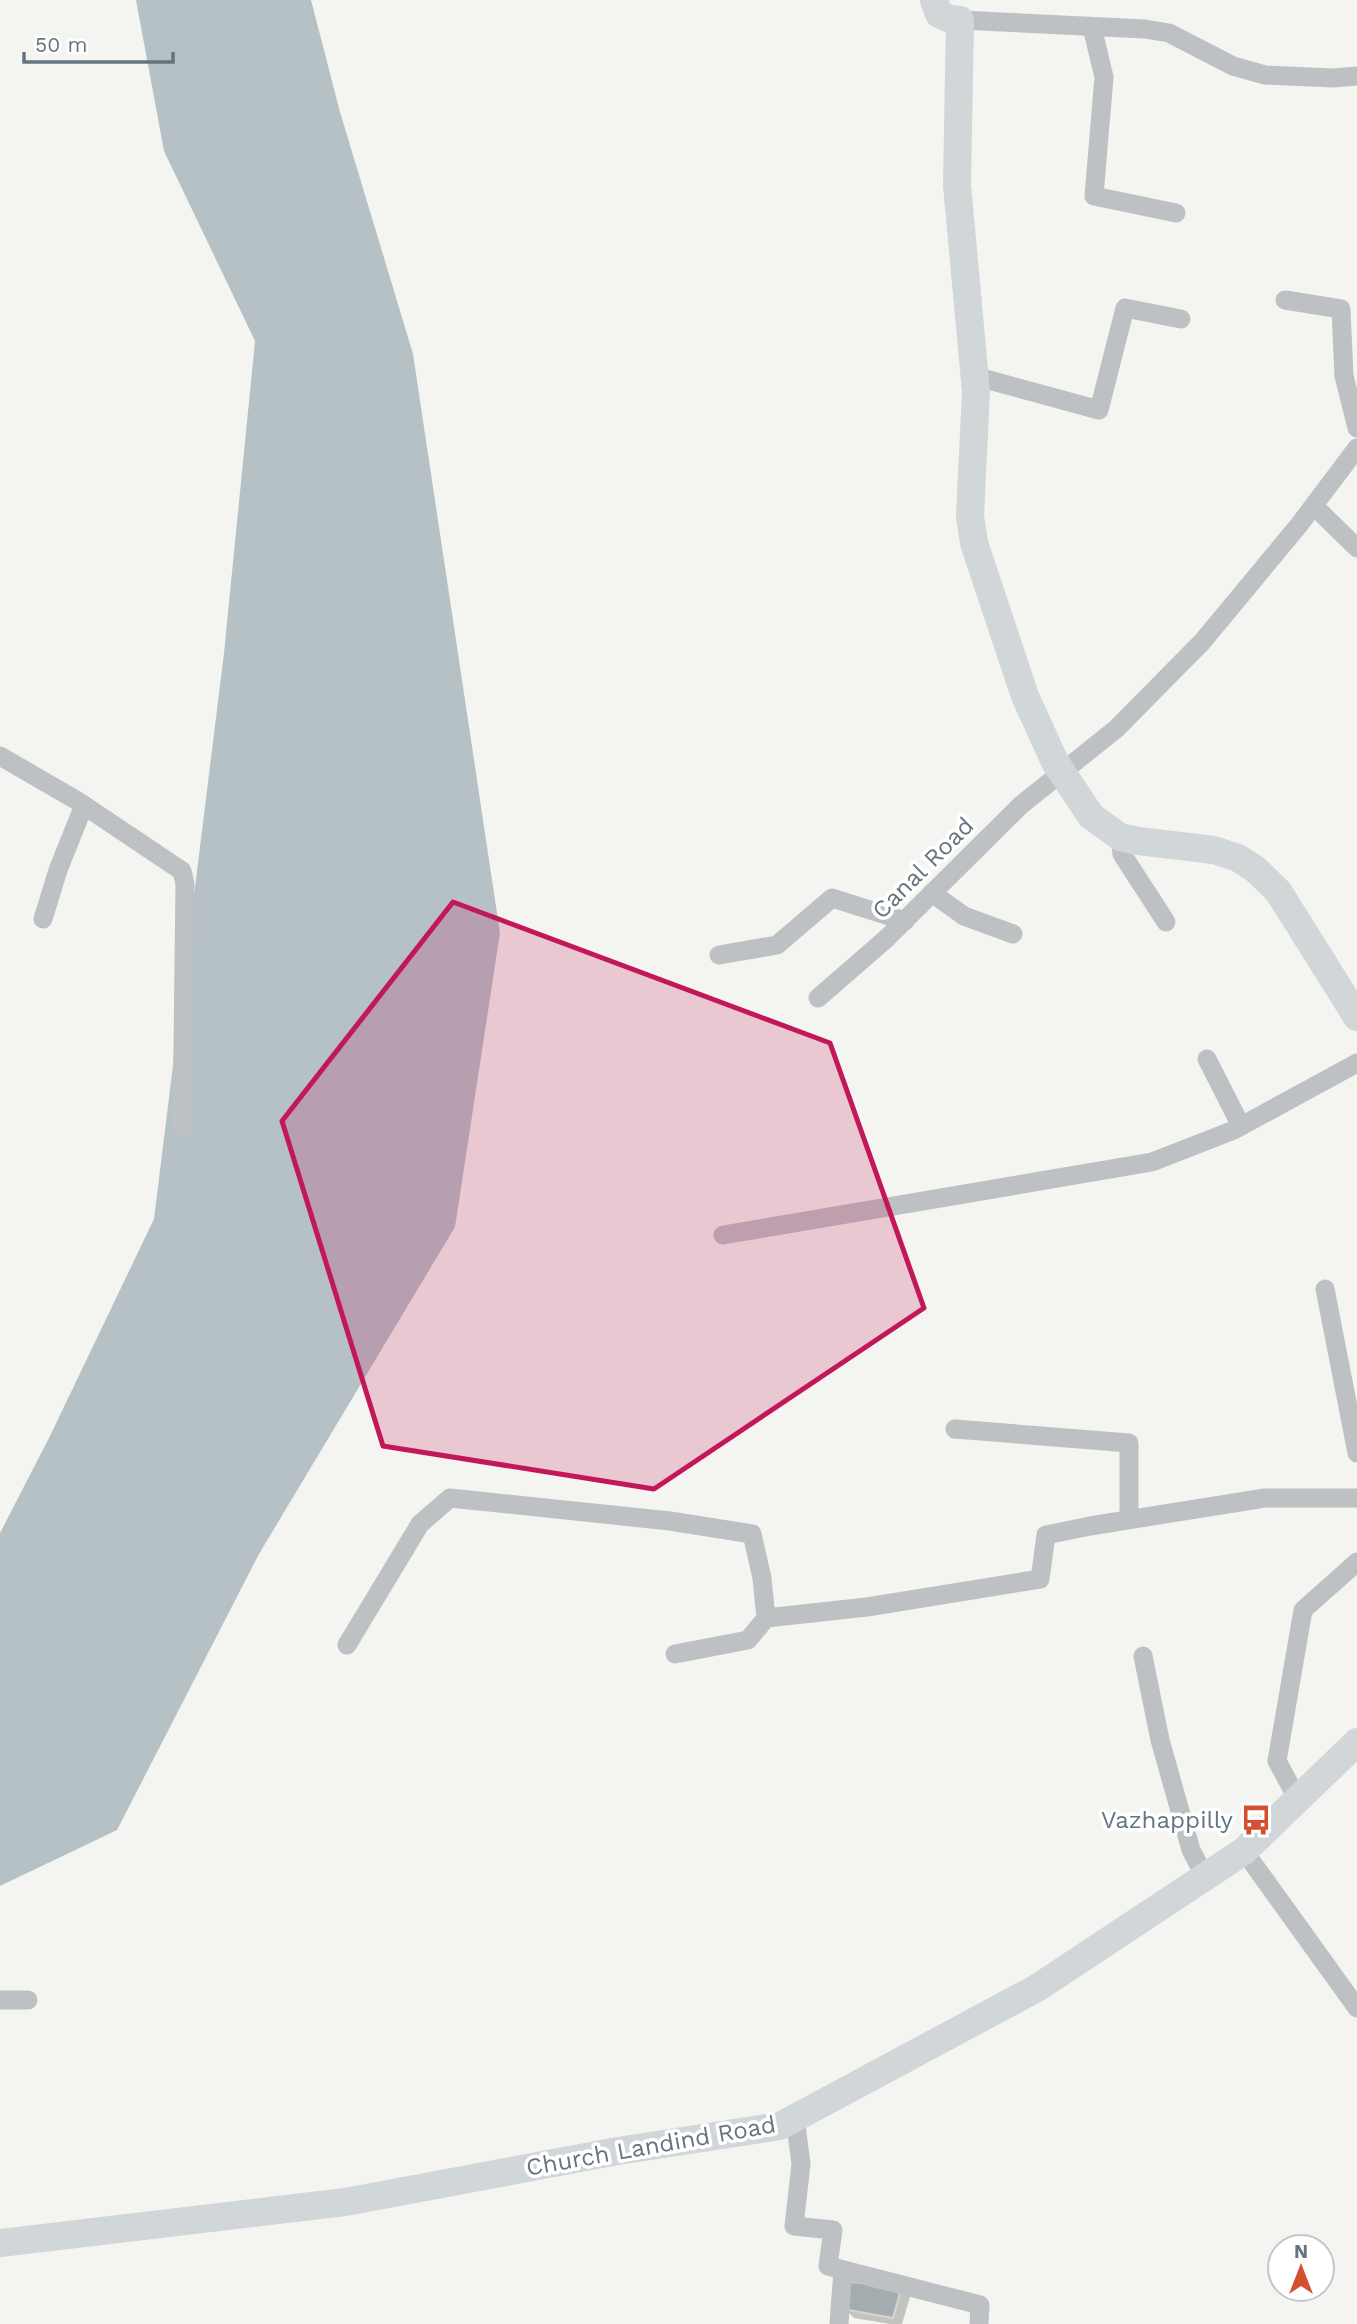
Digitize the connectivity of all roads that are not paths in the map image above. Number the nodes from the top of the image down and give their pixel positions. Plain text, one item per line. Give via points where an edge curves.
1 (934, 0) edge
2 (960, 20) junction
3 (1092, 27) junction
4 (1357, 76) edge
5 (1176, 213) dead end
6 (1285, 300) dead end
7 (1181, 319) dead end
8 (975, 376) junction
9 (1357, 428) edge
10 (1357, 448) edge
11 (1314, 506) junction
12 (1357, 548) edge
13 (0, 756) edge
14 (1062, 773) junction
15 (84, 805) junction
16 (1120, 837) junction
17 (932, 893) junction
18 (43, 919) dead end
19 (905, 921) junction
20 (1166, 922) dead end
21 (1013, 934) dead end
22 (719, 955) dead end
23 (818, 998) dead end
24 (1357, 1017) edge
25 (1206, 1059) dead end
26 (1357, 1063) edge
27 (1241, 1126) junction
28 (182, 1129) dead end
29 (723, 1236) dead end
30 (1325, 1289) dead end
31 (955, 1429) dead end
32 (1357, 1453) edge
33 (1357, 1498) edge
34 (1129, 1519) junction
35 (1357, 1562) edge
36 (766, 1618) junction
37 (347, 1645) dead end
38 (675, 1654) dead end
39 (1143, 1656) dead end
40 (1357, 1742) edge
41 (1297, 1800) junction
42 (1244, 1851) junction
43 (1205, 1877) junction
44 (0, 2000) edge
45 (27, 2000) dead end
46 (1357, 2008) edge
47 (795, 2118) junction
48 (0, 2244) edge
49 (843, 2270) junction
50 (839, 2324) edge
51 (979, 2324) edge

1 - 2 main road via 939,14
2 - 3 street
2 - 8 main road via 957,185
3 - 4 street via 1169,33 1233,66 1265,75
3 - 5 street via 1104,77 1094,196
6 - 9 street via 1341,309 1344,376
7 - 8 street via 1125,307 1099,410
8 - 14 main road via 970,516 974,543 1024,696
10 - 11 street, Canal Road
11 - 12 street
11 - 14 street, Canal Road via 1202,642 1116,729
13 - 15 street
14 - 16 main road via 1091,816
14 - 17 street, Canal Road via 1021,805
15 - 18 street
15 - 28 street via 182,871
16 - 20 street via 1122,855
16 - 24 main road via 1214,850 1255,869 1278,891
17 - 19 street, Canal Road
17 - 21 street via 964,916
19 - 22 street via 832,898 777,945
19 - 23 street, Canal Road
25 - 27 street
26 - 27 street
27 - 29 street via 1152,1162
30 - 32 street
31 - 34 street via 1129,1443
33 - 34 street via 1265,1498
34 - 36 street via 1046,1535 1040,1579
35 - 41 street via 1303,1610 1277,1761
36 - 37 street via 752,1534 450,1498 420,1524
36 - 38 street via 748,1640
39 - 43 street via 1160,1740 1191,1850
40 - 41 main road, Church Landind Road
41 - 42 main road, Church Landind Road
42 - 43 main road, Church Landind Road
42 - 46 street
43 - 47 main road, Church Landind Road via 1037,1988
44 - 45 street
47 - 48 main road, Church Landind Road via 780,2126 345,2202
47 - 49 street via 801,2164 794,2226 833,2230 828,2266
49 - 50 street
49 - 51 street via 980,2305

